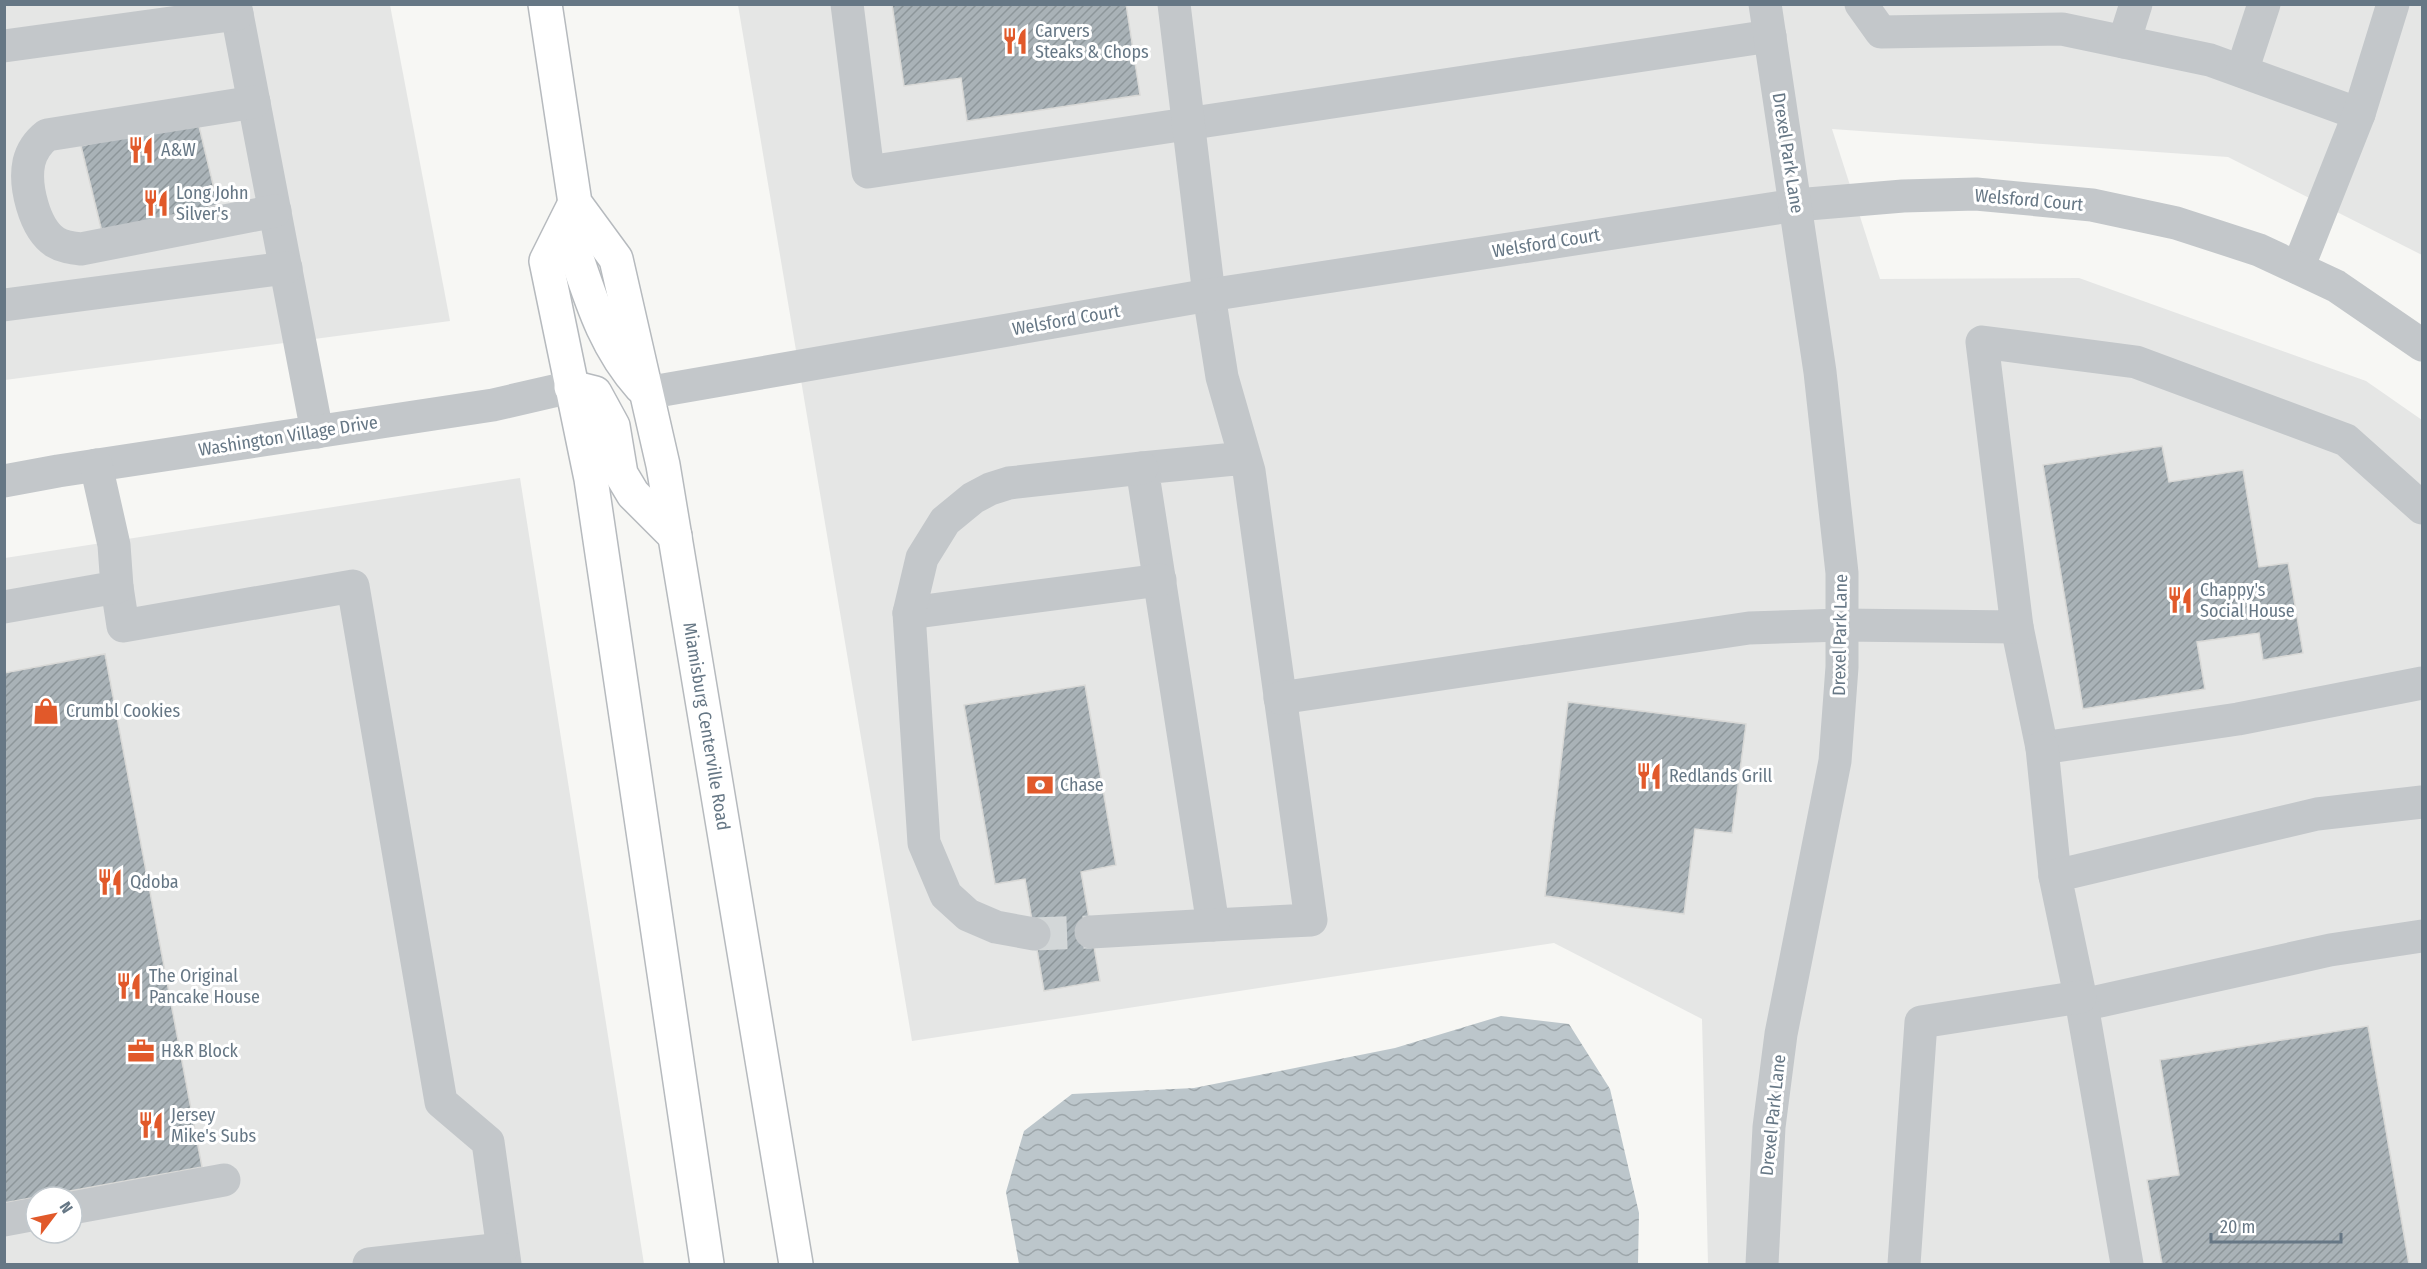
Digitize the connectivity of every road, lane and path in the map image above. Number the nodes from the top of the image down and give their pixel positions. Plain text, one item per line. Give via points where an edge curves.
1 (545, 4) edge
2 (847, 4) edge
3 (1174, 4) edge
4 (1861, 4) edge
5 (2136, 4) edge
6 (2264, 4) edge
7 (2393, 4) edge
8 (236, 9) edge
9 (1767, 20) edge
10 (2124, 42) junction
11 (4, 45) edge
12 (2242, 71) junction
13 (254, 102) junction
14 (2359, 114) junction
15 (1187, 123) junction
16 (1796, 205) junction
17 (275, 211) junction
18 (570, 214) junction
19 (286, 268) junction
20 (2298, 268) junction
21 (1209, 295) junction
22 (4, 305) edge
23 (2422, 345) edge
24 (571, 387) junction
25 (646, 393) junction
26 (317, 432) junction
27 (1245, 458) junction
28 (96, 465) junction
29 (1142, 468) junction
30 (4, 481) edge
31 (2422, 507) edge
32 (675, 536) junction
33 (1160, 580) junction
34 (117, 587) junction
35 (4, 608) edge
36 (909, 613) junction
37 (1842, 625) junction
38 (2017, 627) junction
39 (2422, 683) edge
40 (1280, 698) junction
41 (2042, 748) junction
42 (2422, 802) edge
43 (2055, 876) junction
44 (1213, 925) junction
45 (1091, 932) tunnel mouth
46 (1034, 934) tunnel mouth
47 (2422, 936) edge
48 (2081, 1001) junction
49 (224, 1180) dead end
50 (84, 1206) edge
51 (24, 1216) edge
52 (4, 1220) edge
53 (503, 1257) edge
54 (369, 1264) edge
55 (707, 1264) edge
56 (796, 1264) edge
57 (1762, 1264) edge
58 (1904, 1264) edge
59 (2127, 1264) edge

1 - 18 main road, Miamisburg Centerville Road
2 - 15 street via 868,172
3 - 15 street
4 - 10 street via 1881,32 2062,29
5 - 10 street
6 - 12 street
7 - 14 street
8 - 11 street
8 - 13 street
9 - 15 street
9 - 16 street, Drexel Park Lane
10 - 12 street via 2210,60
12 - 14 street
13 - 17 street
13 - 17 street via 46,135 29,162 32,205 40,226 55,242 81,249
14 - 20 street
15 - 21 street
16 - 20 street, Welsford Court via 1976,194 2092,205 2176,223 2259,250
16 - 21 street, Welsford Court
16 - 37 street, Drexel Park Lane via 1842,573
17 - 19 street
18 - 24 main road via 546,261
18 - 25 main road, Miamisburg Centerville Road via 616,259
19 - 22 street
19 - 26 street
20 - 23 street, Welsford Court via 2336,286
21 - 25 street, Welsford Court
21 - 27 street via 1222,377
24 - 26 street, Washington Village Drive via 493,405
24 - 32 main road via 595,393 614,426 621,474 633,494
24 - 55 main road via 591,478
25 - 32 main road, Miamisburg Centerville Road
26 - 28 street, Washington Village Drive
27 - 29 street
27 - 40 street
28 - 30 street, Washington Village Drive
28 - 34 street via 114,545
29 - 33 street
29 - 36 street via 1009,483 973,498 945,521 922,558
31 - 38 street via 2346,440 2136,362 1982,342
32 - 56 main road, Miamisburg Centerville Road
33 - 36 street
33 - 44 street
34 - 35 street
34 - 53 street via 123,626 353,586 441,1102 488,1142
36 - 46 street via 924,843 946,895 968,915 996,927
37 - 38 street
37 - 40 street via 1749,628
37 - 57 street, Drexel Park Lane via 1834,761 1781,1034 1769,1126
38 - 41 street
39 - 41 street via 2238,719
40 - 44 street via 1311,920
41 - 43 street
42 - 43 street via 2317,814
43 - 48 street
44 - 45 street
47 - 48 street via 2330,950
48 - 58 street via 1921,1022
48 - 59 street
49 - 50 street
51 - 52 street
53 - 54 street

